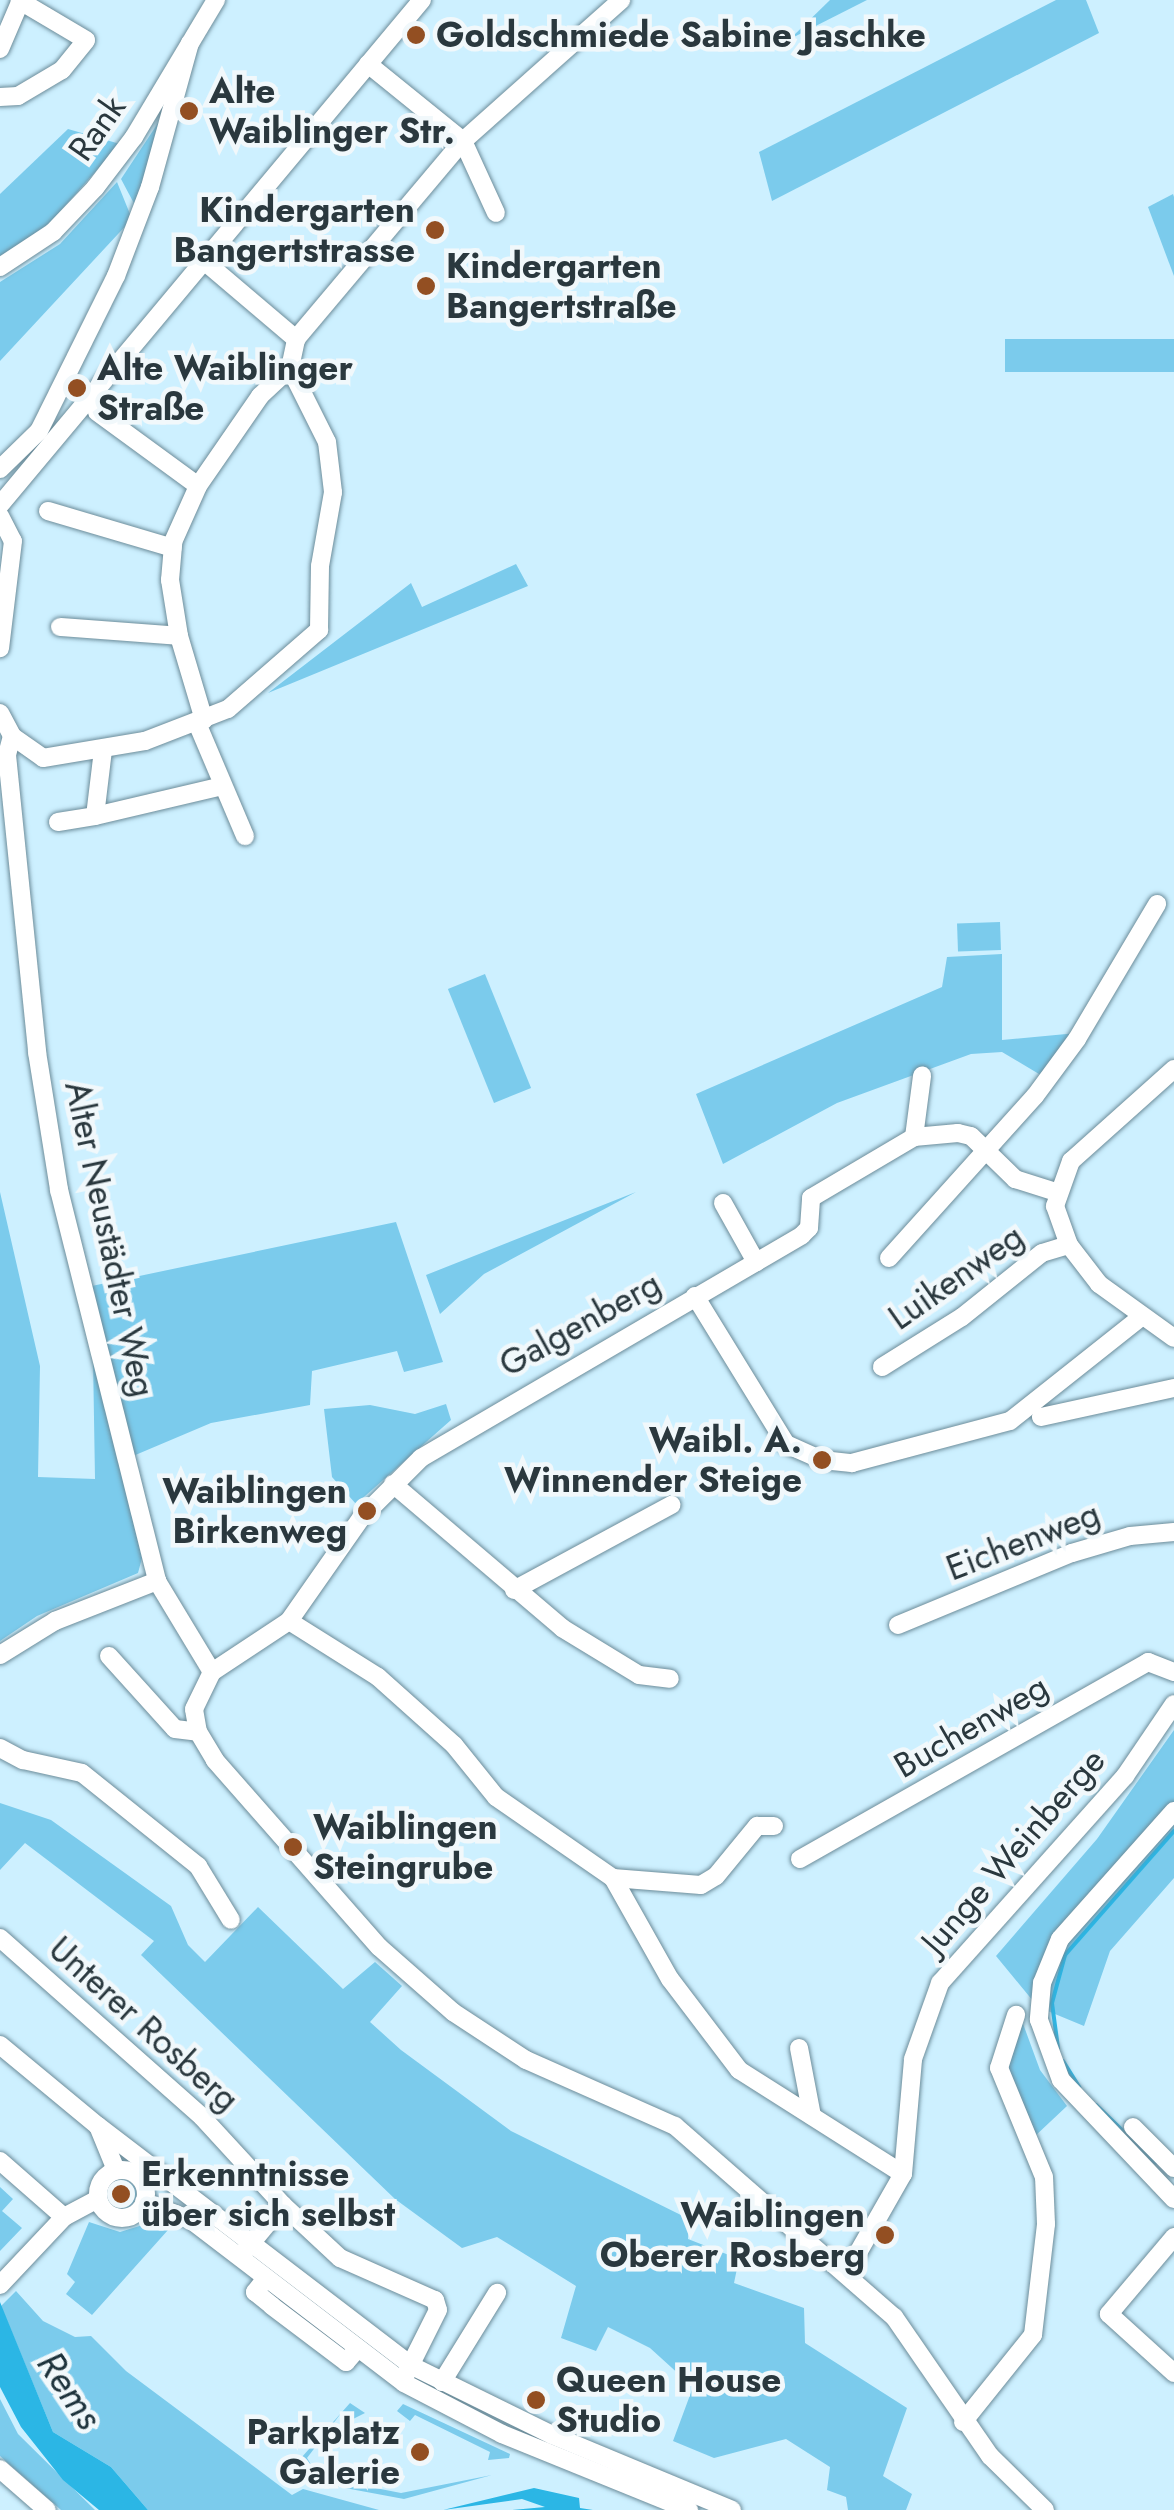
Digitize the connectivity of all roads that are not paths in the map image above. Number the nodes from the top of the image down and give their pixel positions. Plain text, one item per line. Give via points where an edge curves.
1 (20, 0) edge
2 (216, 0) edge
3 (422, 0) edge
4 (621, 0) edge
5 (190, 43) junction
6 (0, 48) edge
7 (368, 64) junction
8 (0, 97) edge
9 (463, 141) junction
10 (496, 213) dead end
11 (204, 261) junction
12 (0, 267) edge
13 (296, 339) junction
14 (290, 368) junction
15 (97, 412) dead end
16 (0, 470) edge
17 (198, 486) junction
18 (0, 505) edge
19 (48, 510) dead end
20 (0, 516) edge
21 (173, 548) junction
22 (60, 628) dead end
23 (180, 636) junction
24 (0, 648) edge
25 (0, 713) edge
26 (200, 722) junction
27 (12, 736) junction
28 (103, 750) junction
29 (224, 786) junction
30 (95, 816) junction
31 (58, 822) dead end
32 (245, 836) dead end
33 (1157, 904) dead end
34 (922, 1076) dead end
35 (1171, 1077) edge
36 (914, 1137) junction
37 (989, 1152) junction
38 (1056, 1192) junction
39 (723, 1203) dead end
40 (1069, 1245) junction
41 (888, 1258) dead end
42 (756, 1262) junction
43 (696, 1296) junction
44 (1141, 1317) junction
45 (1174, 1338) edge
46 (882, 1367) dead end
47 (1174, 1388) edge
48 (1046, 1391) junction
49 (1067, 1410) junction
50 (1041, 1417) dead end
51 (392, 1484) junction
52 (671, 1505) dead end
53 (1174, 1532) edge
54 (157, 1581) junction
55 (514, 1590) junction
56 (289, 1621) junction
57 (898, 1625) dead end
58 (0, 1655) edge
59 (108, 1656) dead end
60 (212, 1672) junction
61 (1174, 1672) edge
62 (670, 1679) dead end
63 (1174, 1704) edge
64 (198, 1732) junction
65 (0, 1748) edge
66 (1174, 1811) edge
67 (774, 1826) dead end
68 (800, 1859) dead end
69 (613, 1878) junction
70 (231, 1920) dead end
71 (0, 1938) edge
72 (1016, 2016) dead end
73 (0, 2045) edge
74 (799, 2048) dead end
75 (812, 2116) junction
76 (98, 2126) junction
77 (1133, 2128) dead end
78 (0, 2161) edge
79 (1174, 2168) edge
80 (116, 2170) junction
81 (904, 2174) junction
82 (98, 2199) junction
83 (1174, 2199) edge
84 (144, 2202) junction
85 (283, 2205) junction
86 (64, 2217) junction
87 (1174, 2236) edge
88 (245, 2252) junction
89 (848, 2272) junction
90 (0, 2284) edge
91 (497, 2293) dead end
92 (410, 2368) junction
93 (1174, 2373) edge
94 (442, 2382) junction
95 (963, 2422) junction
96 (586, 2458) junction
97 (0, 2469) edge
98 (727, 2509) edge
99 (47, 2510) edge
100 (689, 2510) edge
101 (1045, 2510) edge

1 - 6 street
1 - 8 street via 86,40 62,70 18,96
2 - 5 street, Rank
3 - 7 street
4 - 9 street
5 - 12 street, Rank via 95,188 53,232
5 - 16 street via 150,187 116,276 38,431
7 - 9 street
7 - 11 street
9 - 10 street
9 - 13 street
11 - 13 street
11 - 18 street
13 - 14 street
14 - 17 street via 260,396
14 - 26 street via 326,442 333,492 320,566 319,630 228,709
15 - 17 street
17 - 21 street
19 - 21 street
20 - 24 street via 13,541
21 - 23 street
22 - 23 street
23 - 26 street
25 - 27 street
26 - 28 street
26 - 29 street
27 - 28 street via 44,758
27 - 54 street, Alter Neustädter Weg via 7,756 37,1052 59,1190
28 - 30 street
29 - 30 street
29 - 32 street
30 - 31 street
33 - 37 street via 1077,1040
34 - 36 street
35 - 38 street via 1072,1161
36 - 37 street via 958,1133
36 - 42 street via 811,1198 809,1228
37 - 38 street via 1015,1179
37 - 41 street
38 - 40 street
39 - 42 street
40 - 44 street via 1100,1284
40 - 46 street, Luikenweg via 1042,1253
42 - 43 street
43 - 48 street, Galgenberg via 786,1444 822,1460 852,1462 1010,1420
43 - 51 street, Galgenberg via 457,1431
44 - 45 street
44 - 48 street, Galgenberg
47 - 49 street
48 - 49 street
49 - 50 street
51 - 55 street
51 - 56 street, Galgenberg
52 - 55 street
53 - 57 street, Eichenweg via 1072,1553
54 - 58 street via 55,1621
54 - 60 street, Alter Neustädter Weg
55 - 62 street via 638,1675
56 - 60 street, Galgenberg
56 - 69 street via 378,1677 454,1745 496,1797
59 - 64 street via 174,1729
60 - 64 street via 196,1697
61 - 68 street, Buchenweg via 1148,1662
63 - 81 street, Junge Weinberge via 1124,1776 940,1984 913,2059
64 - 89 street via 353,1920 425,1989 544,2070 675,2126
65 - 70 street via 82,1773 198,1866
66 - 83 street via 1060,1940 1042,1982 1039,2020 1061,2080
67 - 69 street via 757,1826 716,1876 700,1884
69 - 75 street via 708,2036 739,2070
71 - 85 street, Unterer Rosberg via 202,2117
72 - 95 street via 999,2068 1005,2096 1044,2176 1046,2224 1033,2335
73 - 76 street
74 - 75 street
75 - 81 street
76 - 80 street
76 - 88 street via 134,2148
77 - 79 street
78 - 86 street
80 - 82 street via 103,2179
80 - 84 street via 139,2177
81 - 89 street, Junge Weinberge
82 - 84 street via 107,2214 122,2218
82 - 86 street
84 - 88 street
85 - 88 street
85 - 92 street, Unterer Rosberg via 340,2258 435,2300 438,2310
86 - 90 street
87 - 93 street via 1109,2314
88 - 92 street
88 - 92 street via 266,2278 358,2348
89 - 95 street via 894,2317
91 - 94 street
92 - 94 street
92 - 96 street
94 - 96 street
95 - 101 street
96 - 98 street
96 - 100 street
97 - 99 street

